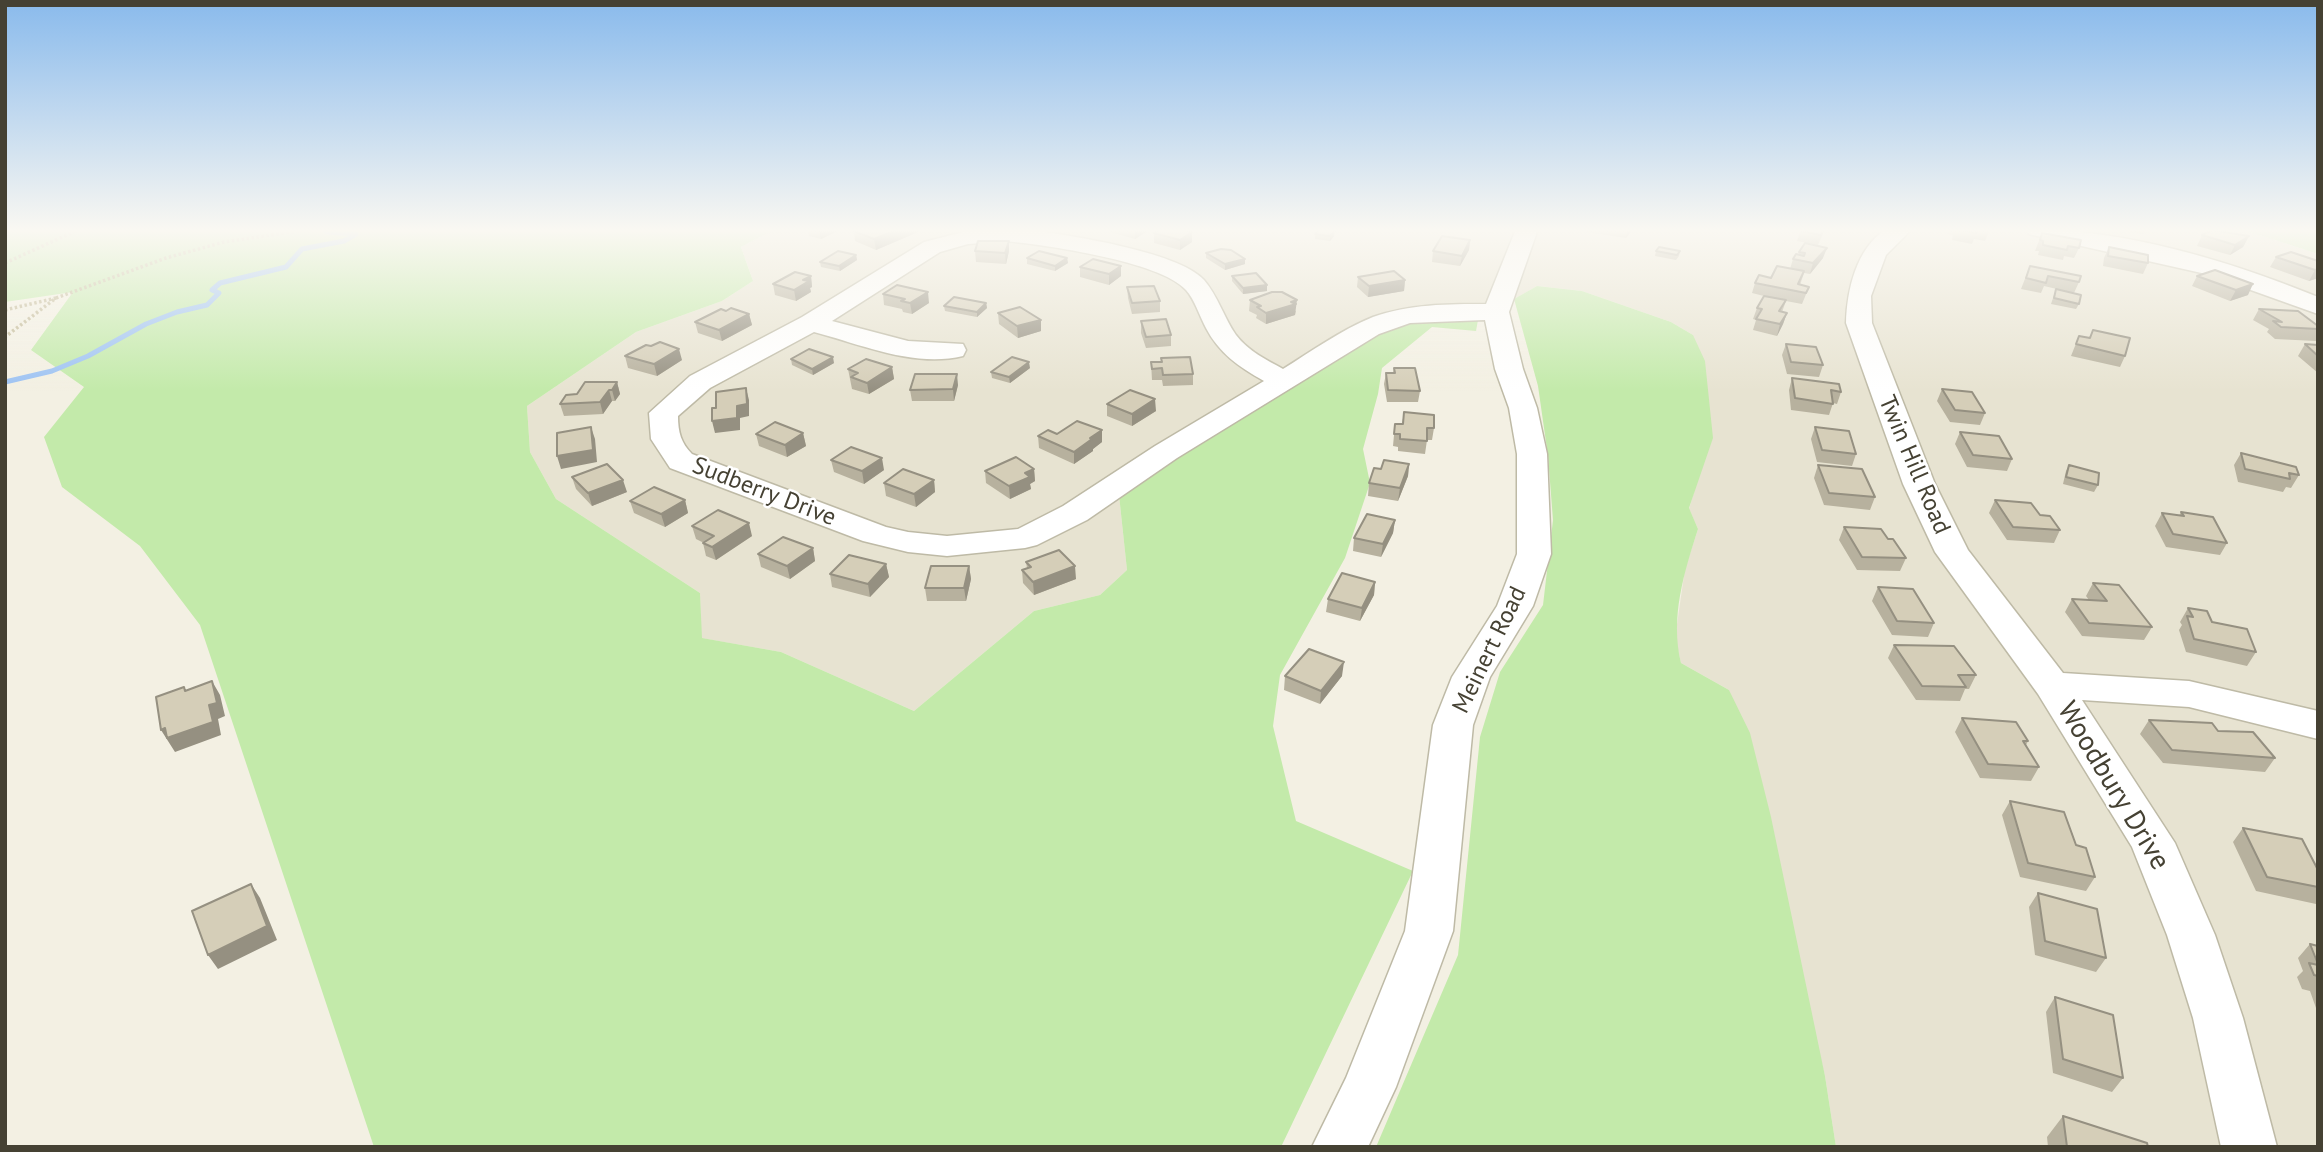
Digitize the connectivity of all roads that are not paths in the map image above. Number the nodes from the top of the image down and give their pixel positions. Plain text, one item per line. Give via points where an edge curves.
1 (876, 283) edge
2 (1193, 283) edge
3 (1507, 283) edge
4 (1863, 283) edge
5 (2262, 283) edge
6 (2318, 306) edge
7 (1496, 313) junction
8 (811, 323) junction
9 (953, 350) dead end
10 (1284, 381) junction
11 (2052, 685) junction
12 (2318, 725) edge
13 (1340, 1147) edge
14 (2249, 1147) edge

1 - 8 street, Sudberry Drive
2 - 10 street, Sudberry Drive via 1205,294 1228,342
3 - 7 street
4 - 11 street, Twin Hill Road via 1858,323 1919,484 1952,552
5 - 6 street
7 - 10 street, Sudberry Drive via 1437,312 1395,318 1346,341
7 - 13 street, Meinert Road via 1532,454 1534,554 1515,606 1471,677 1453,725 1429,931 1369,1087
8 - 9 street via 907,349
8 - 10 street, Sudberry Drive via 680,396 664,413 666,446 681,461 875,534 908,542 947,546 1026,538 1075,513
11 - 12 street, Woodbury Drive via 2189,694
11 - 14 street, Woodbury Drive via 2153,843 2191,934 2218,1018

